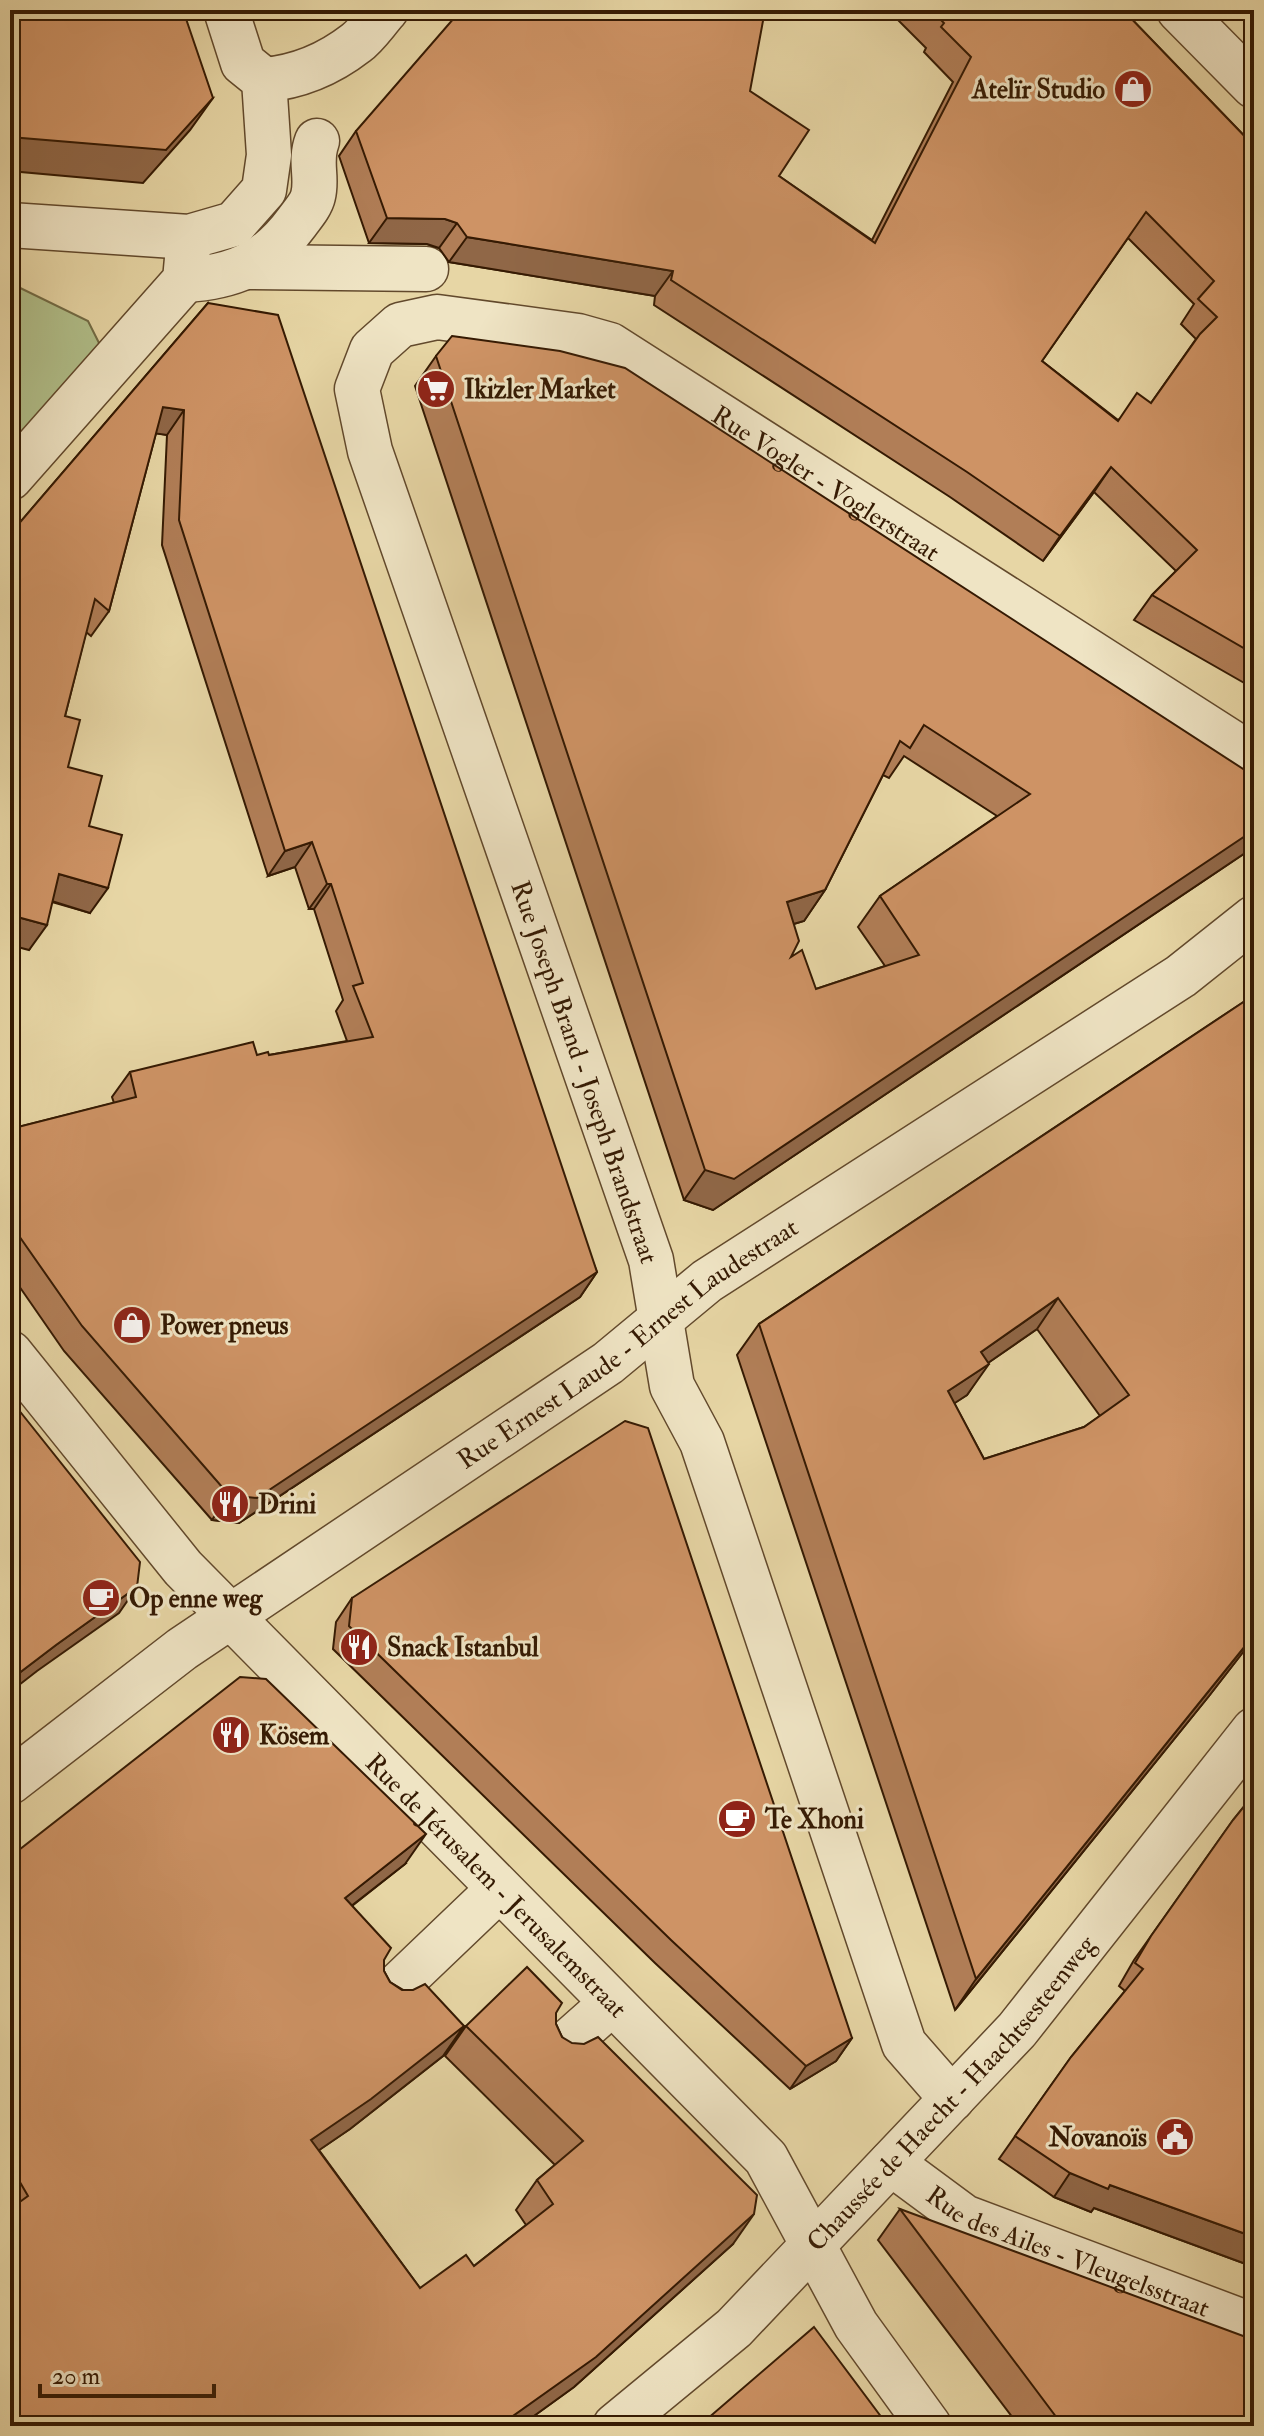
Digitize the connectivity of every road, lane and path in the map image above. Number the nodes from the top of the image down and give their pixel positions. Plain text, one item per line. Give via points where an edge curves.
1 (226, 10) edge
2 (386, 10) edge
3 (1179, 10) edge
4 (264, 80) junction
5 (1254, 86) edge
6 (317, 141) dead end
7 (10, 225) edge
8 (189, 237) junction
9 (247, 267) junction
10 (426, 269) dead end
11 (185, 280) junction
12 (372, 350) joint
13 (10, 478) edge
14 (1254, 757) edge
15 (1254, 918) edge
16 (661, 1320) junction
17 (10, 1353) edge
18 (230, 1617) junction
19 (1254, 1730) edge
20 (10, 1782) edge
21 (499, 1889) junction
22 (387, 1996) edge
23 (612, 2003) junction
24 (559, 2050) edge
25 (952, 2099) junction
26 (891, 2163) junction
27 (813, 2245) junction
28 (1254, 2326) edge
29 (615, 2426) edge
30 (929, 2426) edge

1 - 4 street via 243,63
2 - 4 street via 357,42 310,70
3 - 5 street
4 - 8 street via 269,155 264,190 234,224
6 - 9 street via 311,155 313,197 287,235
7 - 8 street
8 - 11 street
9 - 10 street
9 - 11 street via 217,278
11 - 13 street
12 - 14 street, Rue Vogler - Voglerstraat via 400,325 437,317 610,345
12 - 16 street, Rue Joseph Brand - Joseph Brandstraat via 357,389 370,451 651,1260
15 - 16 street, Rue Ernest Laude - Ernest Laudestraat via 1181,976 707,1281
16 - 18 street, Rue Ernest Laude - Ernest Laudestraat via 608,1363
16 - 25 street, Rue Joseph Brand - Joseph Brandstraat via 672,1386 702,1442 904,2044
17 - 18 street, Rue de Jérusalem - Jerusalemstraat via 183,1568
18 - 20 street, Rue Ernest Laude - Ernest Laudestraat
18 - 21 street, Rue de Jérusalem - Jerusalemstraat
19 - 25 street, Chaussée de Haecht - Haachtsesteenweg via 1035,2008
21 - 22 street
21 - 23 street, Rue de Jérusalem - Jerusalemstraat
23 - 24 street
23 - 27 street, Rue de Jérusalem - Jerusalemstraat via 766,2158
25 - 26 street, Chaussée de Haecht - Haachtsesteenweg
26 - 27 street, Chaussée de Haecht - Haachtsesteenweg
26 - 28 street, Rue des Ailes - Vleugelsstraat via 964,2217
27 - 29 street, Chaussée de Haecht - Haachtsesteenweg via 734,2328
27 - 30 street, Rue de Jérusalem - Jerusalemstraat via 856,2325

